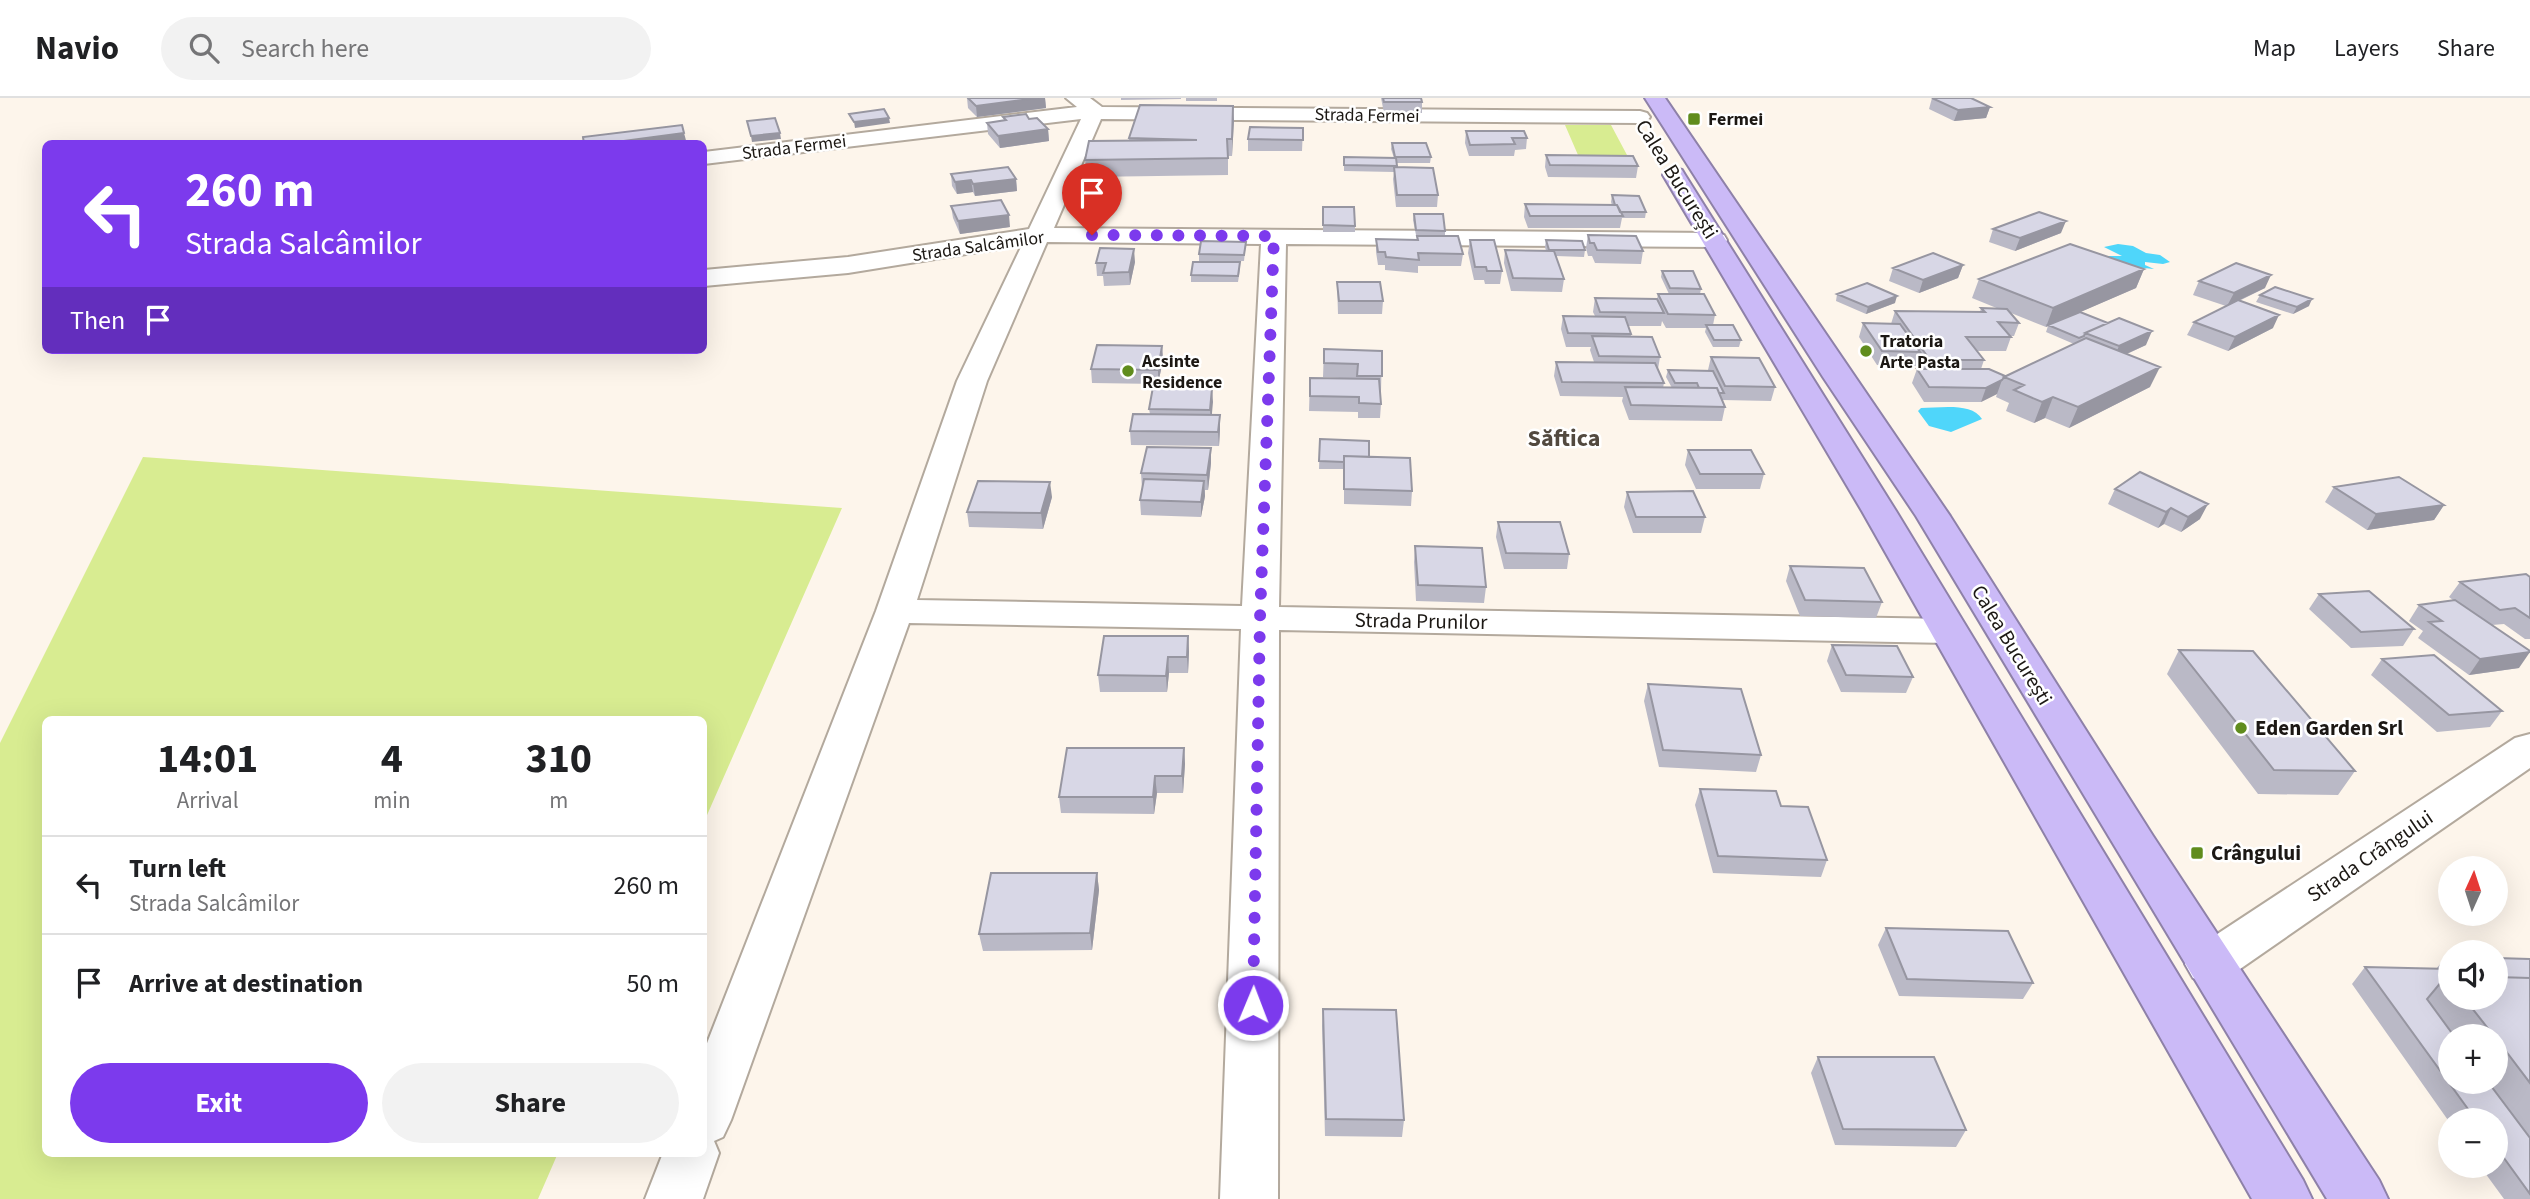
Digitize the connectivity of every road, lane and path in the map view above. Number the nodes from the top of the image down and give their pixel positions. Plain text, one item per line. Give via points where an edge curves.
1 (1641, 104) edge
2 (1085, 105) edge
3 (707, 158) edge
4 (1040, 235) junction
5 (1274, 236) junction
6 (1715, 240) junction
7 (707, 278) edge
8 (895, 611) junction
9 (1260, 618) junction
10 (1948, 631) junction
11 (2530, 748) edge
12 (2210, 964) junction
13 (707, 1113) edge
14 (690, 1157) edge
15 (674, 1199) edge
16 (1249, 1199) edge
17 (2283, 1199) edge
18 (2359, 1199) edge

1 - 2 street, Strada Fermei
1 - 6 highway, Calea București
1 - 12 highway, Calea București via 1933,516
2 - 3 street, Strada Fermei via 1047,115
2 - 4 street
4 - 5 street, Strada Salcâmilor
4 - 7 street, Strada Salcâmilor via 859,264
4 - 8 street via 972,381
5 - 6 street, Strada Salcâmilor
5 - 9 street
6 - 10 highway, Calea București
8 - 9 street, Strada Prunilor
8 - 13 street
9 - 10 street, Strada Prunilor
9 - 16 street
10 - 17 highway, Calea București
11 - 12 street, Strada Crângului
12 - 18 highway, Calea București
14 - 15 street

